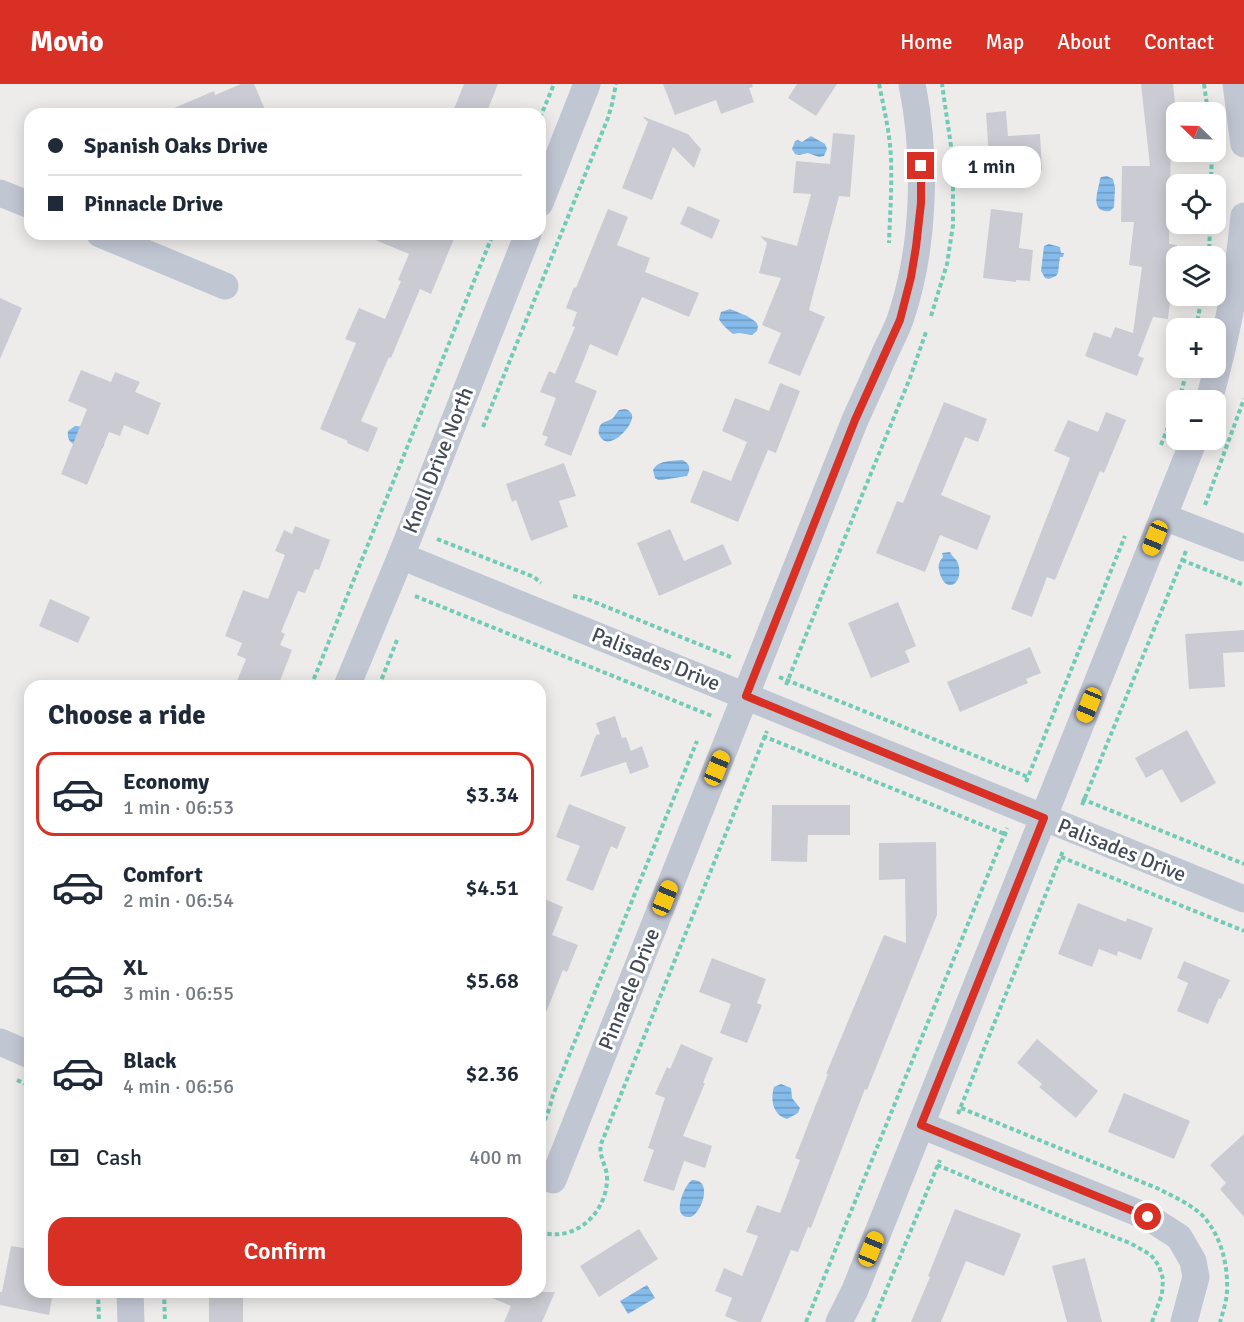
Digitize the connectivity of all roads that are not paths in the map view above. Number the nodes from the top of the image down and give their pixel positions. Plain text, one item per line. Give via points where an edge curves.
1 (587, 84) edge
2 (912, 84) edge
3 (1236, 84) edge
4 (1244, 144) edge
5 (546, 188) edge
6 (0, 193) edge
7 (24, 203) edge
8 (1244, 218) edge
9 (114, 240) edge
10 (526, 240) edge
11 (225, 286) dead end
12 (1212, 390) edge
13 (1190, 450) edge
14 (1164, 517) junction
15 (1244, 548) edge
16 (401, 556) junction
17 (349, 680) edge
18 (746, 696) junction
19 (1044, 818) junction
20 (1244, 899) edge
21 (0, 1042) edge
22 (24, 1052) edge
23 (921, 1125) junction
24 (553, 1180) dead end
25 (130, 1298) edge
26 (131, 1322) edge
27 (839, 1322) edge
28 (1184, 1322) edge

1 - 5 street
2 - 18 street, Pinnacle Drive via 920,148 921,203 911,277 900,320 855,420
3 - 4 street
6 - 7 street
8 - 12 street via 1221,359
9 - 11 street
10 - 16 street, Knoll Drive North
13 - 14 street
14 - 15 street
14 - 19 street
16 - 17 street, Knoll Drive North
16 - 18 street, Palisades Drive
18 - 19 street, Palisades Drive
18 - 24 street, Pinnacle Drive
19 - 20 street, Palisades Drive
19 - 23 street
21 - 22 street
23 - 27 street
23 - 28 street via 1148,1217 1179,1237 1193,1261 1196,1276
25 - 26 street

